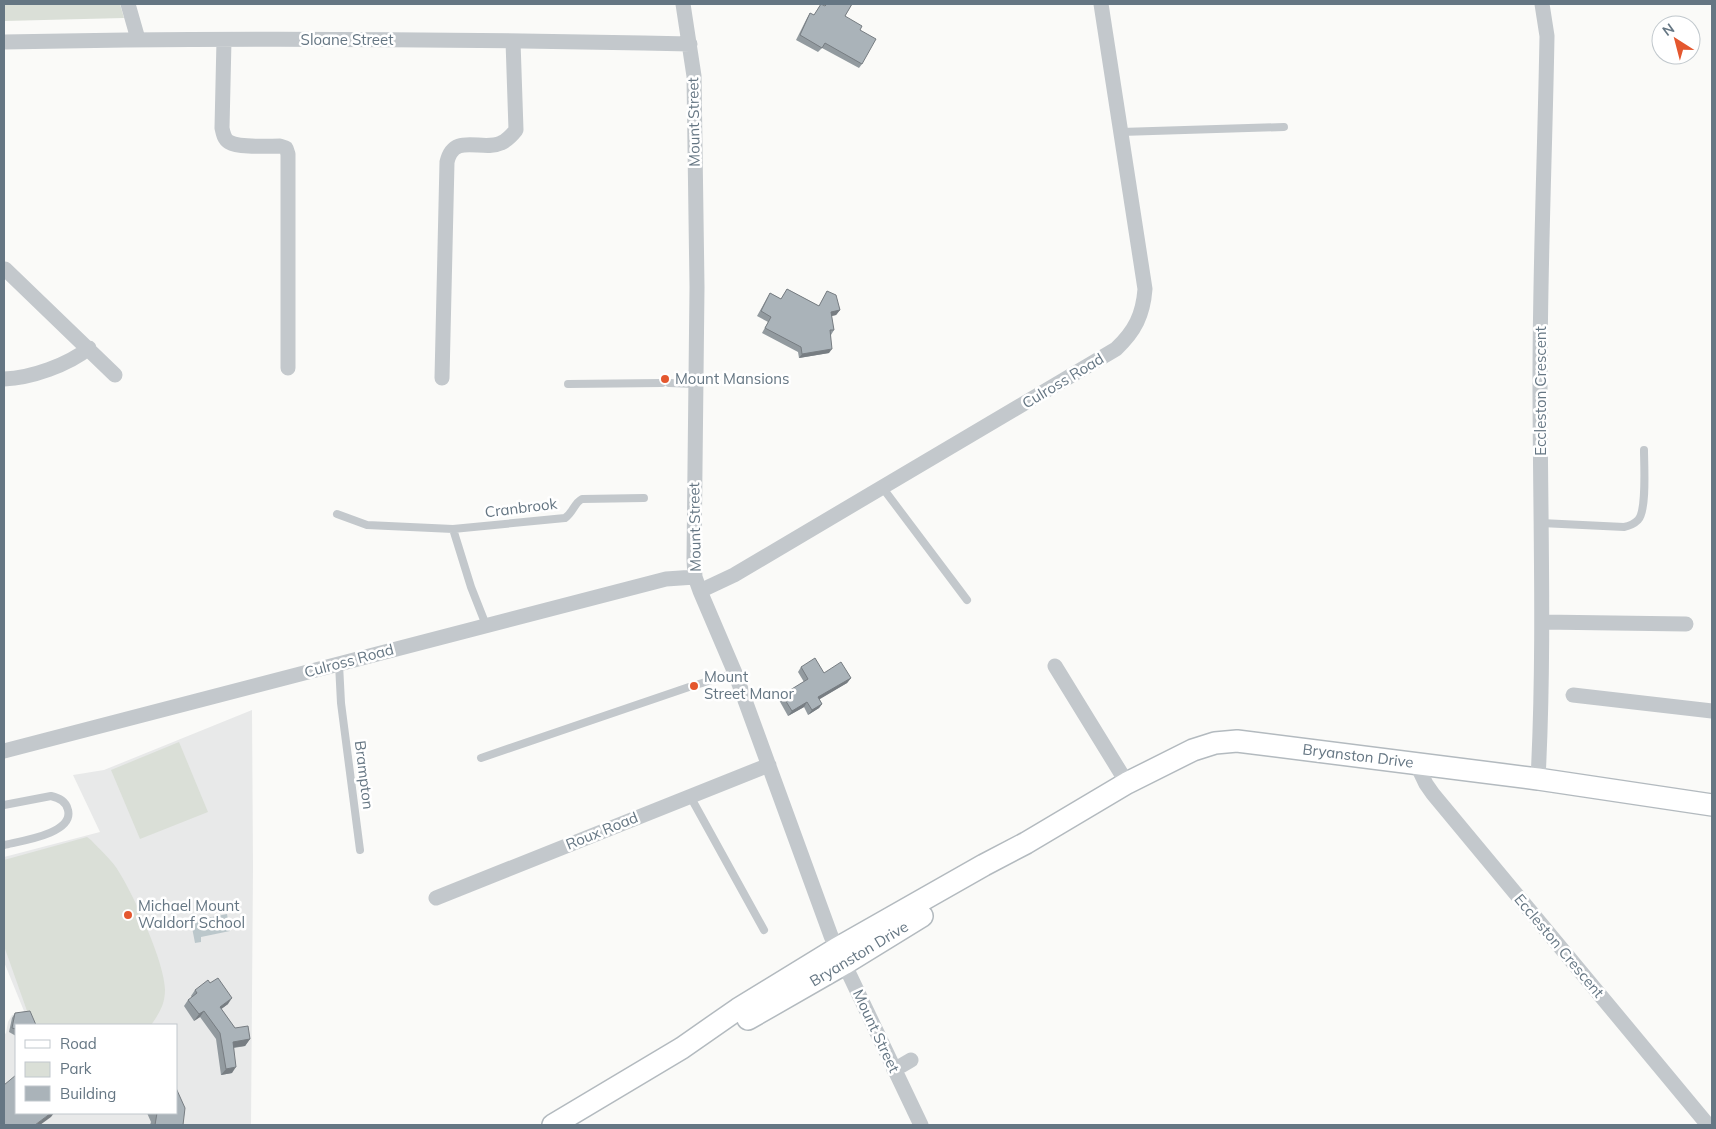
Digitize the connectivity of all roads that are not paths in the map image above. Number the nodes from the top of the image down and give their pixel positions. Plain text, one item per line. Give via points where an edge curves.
1 (128, 4) edge
2 (683, 4) edge
3 (1101, 4) edge
4 (1542, 4) edge
5 (138, 39) junction
6 (224, 40) junction
7 (513, 41) junction
8 (4, 42) edge
9 (690, 44) junction
10 (1284, 127) dead end
11 (1121, 132) junction
12 (5, 269) edge
13 (89, 348) junction
14 (288, 368) dead end
15 (115, 375) dead end
16 (442, 378) dead end
17 (4, 379) edge
18 (568, 384) dead end
19 (696, 384) junction
20 (1644, 450) dead end
21 (882, 487) junction
22 (644, 498) dead end
23 (337, 514) dead end
24 (1541, 523) junction
25 (453, 529) junction
26 (698, 584) junction
27 (967, 600) dead end
28 (1542, 622) junction
29 (1686, 624) dead end
30 (486, 625) junction
31 (339, 664) junction
32 (1055, 666) dead end
33 (735, 673) junction
34 (699, 684) dead end
35 (690, 687) dead end
36 (1574, 694) dead end
37 (1712, 711) edge
38 (4, 751) edge
39 (481, 758) dead end
40 (1416, 763) junction
41 (769, 765) junction
42 (1538, 779) junction
43 (1127, 784) junction
44 (690, 796) junction
45 (4, 805) edge
46 (1712, 805) edge
47 (4, 845) edge
48 (360, 850) dead end
49 (436, 898) dead end
50 (764, 930) dead end
51 (840, 957) junction
52 (911, 1060) dead end
53 (894, 1070) junction
54 (553, 1125) edge
55 (921, 1125) edge
56 (1708, 1125) edge

1 - 5 street
2 - 9 street, Mount Street
3 - 11 street, Culross Road
4 - 24 street, Eccleston Crescent via 1547,36 1540,377
5 - 6 street, Sloane Street
5 - 8 street, Sloane Street
6 - 7 street, Sloane Street
6 - 14 street via 223,134 228,141 237,144 280,146 286,148 288,154
7 - 9 street, Sloane Street
7 - 16 street via 516,130 500,144 456,147 449,153 447,162
9 - 19 street, Mount Street via 694,76
10 - 11 lane
11 - 21 street, Culross Road via 1145,289 1137,324 1128,338 1116,350
12 - 13 street
13 - 15 street
13 - 17 street via 66,363
18 - 19 lane
19 - 26 street, Mount Street via 694,560
20 - 24 lane via 1643,510 1631,525
21 - 26 street, Culross Road via 734,575
21 - 27 lane
22 - 25 lane, Cranbrook via 582,499 565,518
23 - 25 lane, Cranbrook via 367,526
24 - 28 street, Eccleston Crescent
25 - 30 lane
26 - 30 street, Culross Road via 666,579
26 - 33 street, Mount Street
28 - 29 street
28 - 42 street, Eccleston Crescent
30 - 31 street, Culross Road
31 - 38 street, Culross Road
31 - 48 lane, Brampton
32 - 43 street
33 - 34 lane
33 - 41 street, Mount Street
35 - 39 lane
36 - 37 street
40 - 42 main road, Bryanston Drive
40 - 43 main road, Bryanston Drive via 1237,741 1193,750
40 - 56 street, Eccleston Crescent via 1432,794
41 - 44 street, Roux Road
41 - 51 street, Mount Street
42 - 46 main road, Bryanston Drive
43 - 51 main road, Bryanston Drive via 1026,843 989,874
44 - 49 street, Roux Road
44 - 50 lane
45 - 47 lane via 51,796 64,802 69,816 57,831
51 - 53 street, Mount Street
51 - 54 main road, Bryanston Drive via 738,1009 682,1048
52 - 53 street
53 - 55 street, Mount Street

